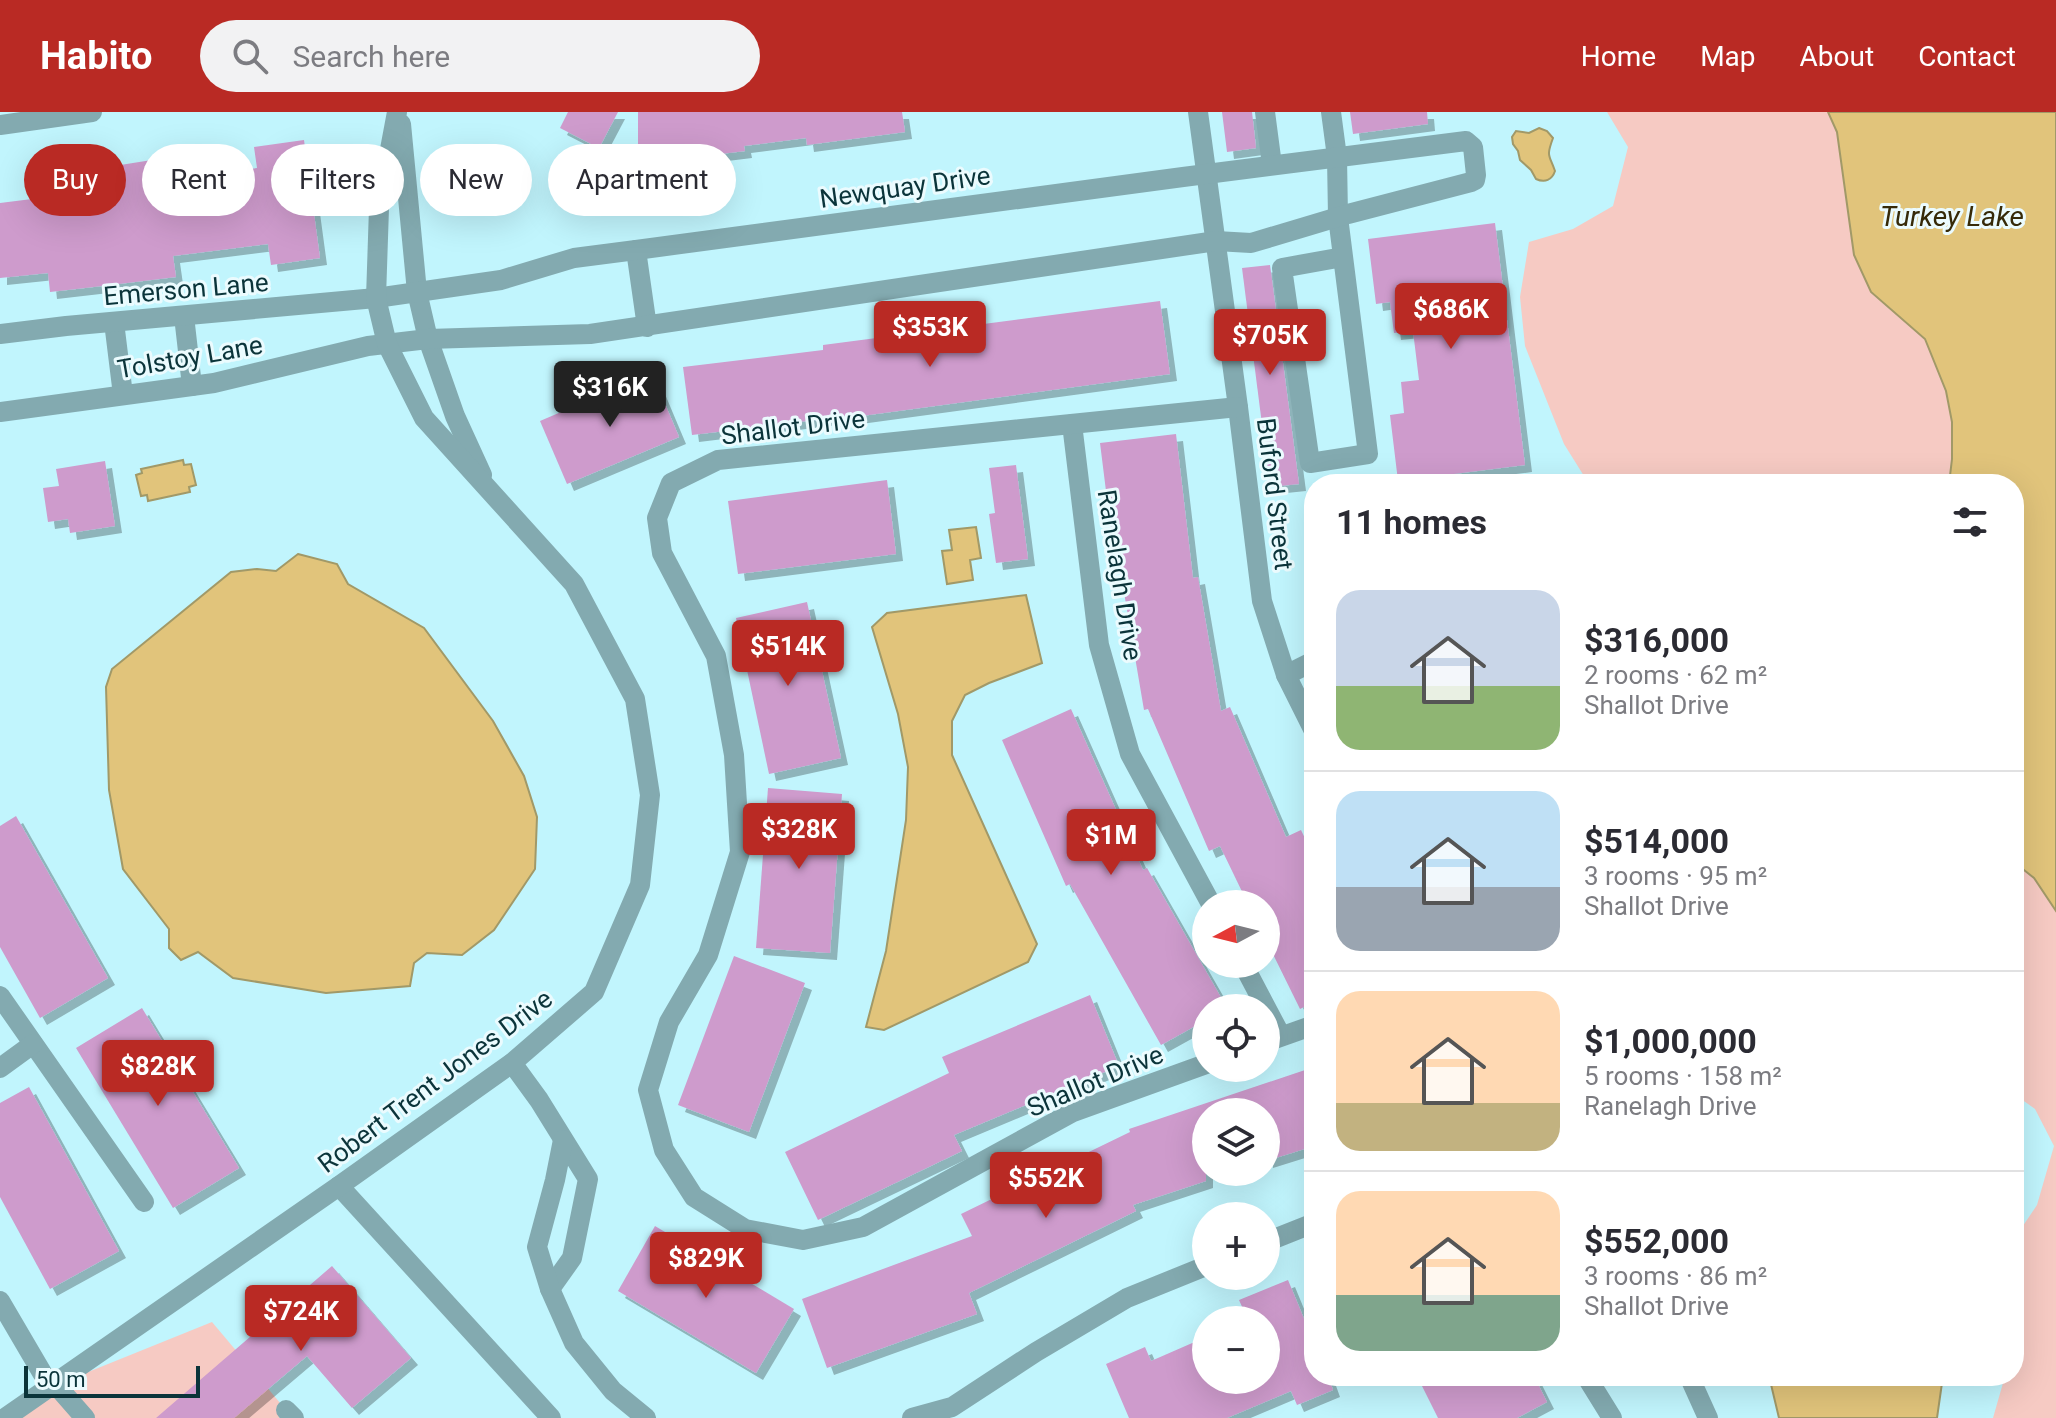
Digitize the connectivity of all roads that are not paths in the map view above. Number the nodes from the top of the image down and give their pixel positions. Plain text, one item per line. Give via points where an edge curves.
1 (92, 112) edge
2 (398, 112) edge
3 (1198, 112) edge
4 (1265, 112) edge
5 (1331, 112) edge
6 (0, 125) edge
7 (1337, 157) junction
8 (1272, 165) junction
9 (1207, 174) junction
10 (1338, 217) junction
11 (1216, 241) junction
12 (636, 250) junction
13 (1343, 257) junction
14 (417, 292) junction
15 (376, 298) junction
16 (184, 316) junction
17 (114, 322) junction
18 (647, 327) junction
19 (0, 334) edge
20 (428, 339) junction
21 (387, 344) junction
22 (192, 386) junction
23 (123, 395) junction
24 (1238, 407) junction
25 (0, 412) edge
26 (1072, 424) junction
27 (490, 494) junction
28 (1304, 666) edge
29 (1286, 675) junction
30 (1304, 711) edge
31 (1203, 890) edge
32 (0, 996) edge
33 (1304, 1028) edge
34 (1280, 1037) edge
35 (33, 1044) junction
36 (512, 1063) junction
37 (0, 1068) edge
38 (1192, 1069) edge
39 (563, 1140) junction
40 (339, 1186) junction
41 (144, 1202) dead end
42 (544, 1221) junction
43 (1304, 1227) edge
44 (579, 1229) junction
45 (1280, 1236) edge
46 (1192, 1272) edge
47 (550, 1289) junction
48 (0, 1301) edge
49 (53, 1386) junction
50 (1592, 1386) edge
51 (1694, 1386) edge
52 (5, 1418) edge
53 (85, 1418) edge
54 (551, 1418) edge
55 (646, 1418) edge
56 (912, 1418) edge
57 (1612, 1418) edge
58 (1708, 1418) edge

1 - 6 street
2 - 14 street, Robert Trent Jones Drive
2 - 15 street, Robert Trent Jones Drive via 379,208
3 - 9 street, Buford Street
4 - 8 street
5 - 7 street
7 - 8 street, Newquay Drive
7 - 10 street
7 - 10 street, Newquay Drive via 1466,141 1473,147 1476,175 1471,182
8 - 9 street, Newquay Drive
9 - 11 street, Buford Street
9 - 12 street, Newquay Drive
10 - 11 street via 1251,243
10 - 13 street
11 - 18 street
11 - 24 street, Buford Street
12 - 14 street, Newquay Drive via 574,258 501,280
12 - 18 street
13 - 13 street via 1282,268 1310,463 1368,454
14 - 15 street, Newquay Drive
14 - 20 street, Robert Trent Jones Drive
15 - 16 street, Emerson Lane
15 - 21 street, Robert Trent Jones Drive
16 - 17 street, Emerson Lane
16 - 22 street
17 - 19 street, Emerson Lane
17 - 23 street
18 - 20 street
20 - 21 street
20 - 27 street, Robert Trent Jones Drive
21 - 22 street, Tolstoy Lane
21 - 27 street, Robert Trent Jones Drive via 424,418
22 - 23 street, Tolstoy Lane
23 - 25 street, Tolstoy Lane
24 - 26 street, Shallot Drive
24 - 29 street, Buford Street via 1262,601
26 - 31 street, Ranelagh Drive via 1099,645 1130,754
26 - 38 street, Shallot Drive via 718,460 671,483 657,518 662,553 716,656 734,755 740,852 708,955 669,1022 648,1090 664,1150 694,1197 745,1229 803,1240 863,1227 1073,1112
27 - 36 street, Robert Trent Jones Drive via 574,584 635,699 650,795 640,885 594,992
28 - 29 street
29 - 30 street, Buford Street
32 - 35 street
33 - 34 street
35 - 37 street
35 - 41 street
36 - 39 street
36 - 40 street, Robert Trent Jones Drive
39 - 42 street
39 - 44 street via 588,1179
40 - 49 street, Robert Trent Jones Drive
40 - 54 street
42 - 44 street
42 - 47 street via 537,1247
43 - 45 street
44 - 47 street via 572,1258
46 - 56 street via 1127,1298 952,1407
47 - 55 street via 574,1343 613,1391
48 - 49 street
49 - 52 street, Robert Trent Jones Drive
49 - 53 street
50 - 57 street
51 - 58 street

